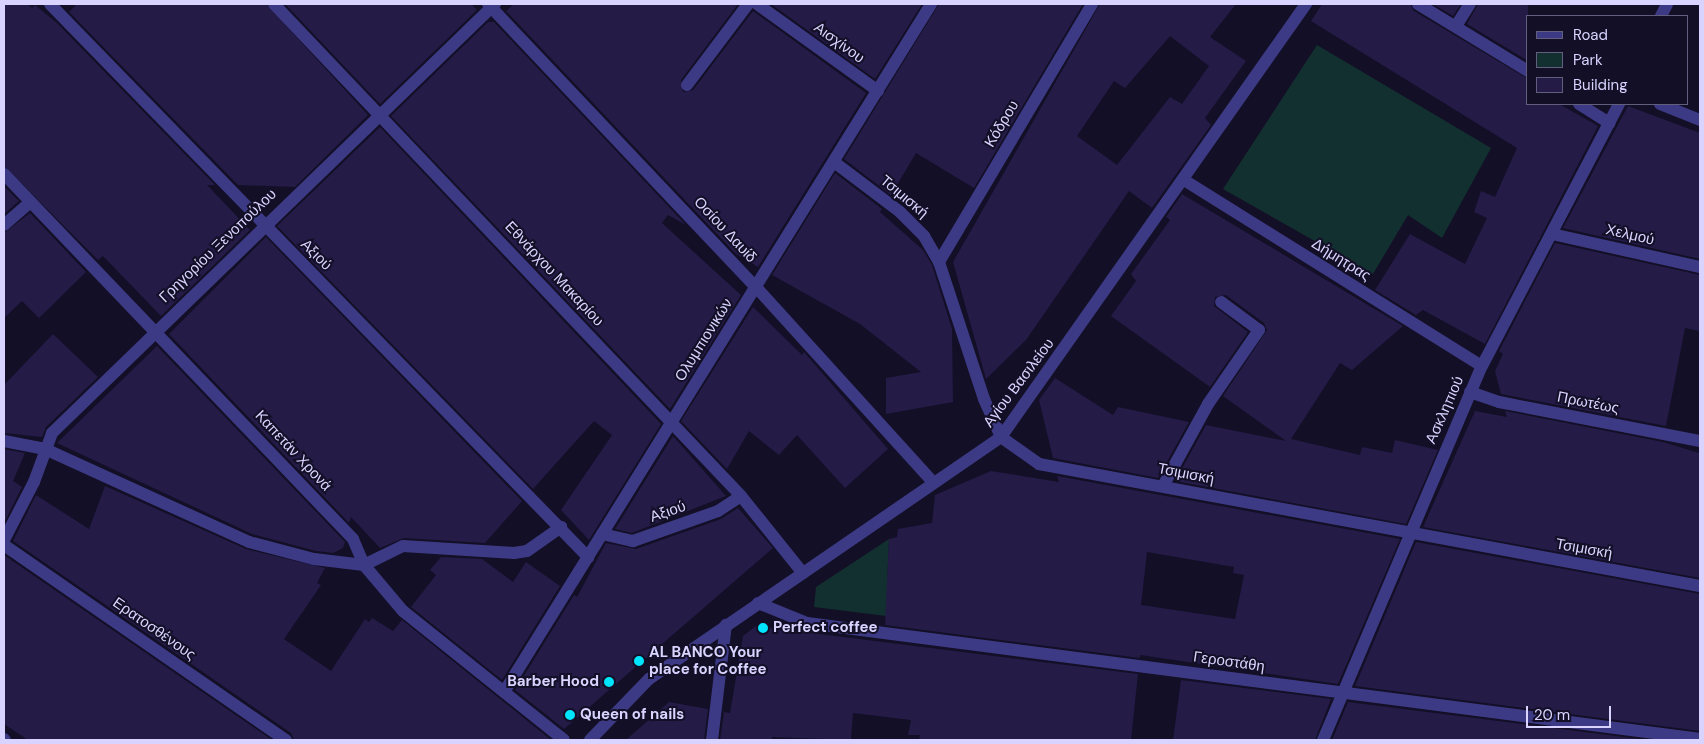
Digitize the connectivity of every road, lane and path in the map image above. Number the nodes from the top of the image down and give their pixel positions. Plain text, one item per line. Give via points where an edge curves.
1 (50, 4) edge
2 (274, 4) edge
3 (748, 4) edge
4 (757, 4) edge
5 (931, 4) edge
6 (1092, 4) edge
7 (1306, 4) edge
8 (1418, 4) edge
9 (1470, 4) edge
10 (491, 5) edge
11 (1456, 26) junction
12 (1526, 70) edge
13 (687, 85) dead end
14 (878, 91) junction
15 (1582, 105) edge
16 (1619, 105) edge
17 (1662, 105) edge
18 (380, 114) junction
19 (1700, 120) edge
20 (1610, 123) junction
21 (834, 162) junction
22 (4, 174) edge
23 (1184, 180) junction
24 (30, 202) junction
25 (4, 225) edge
26 (263, 225) junction
27 (1552, 234) junction
28 (939, 262) junction
29 (1700, 267) edge
30 (756, 287) junction
31 (1222, 302) dead end
32 (156, 330) junction
33 (1482, 366) junction
34 (1470, 392) junction
35 (672, 423) junction
36 (1001, 437) junction
37 (4, 441) edge
38 (1700, 441) edge
39 (45, 449) junction
40 (933, 482) junction
41 (1163, 486) junction
42 (740, 496) junction
43 (561, 527) junction
44 (602, 534) junction
45 (1409, 534) junction
46 (4, 540) edge
47 (4, 545) edge
48 (588, 556) junction
49 (364, 565) junction
50 (803, 573) junction
51 (1700, 586) edge
52 (758, 603) junction
53 (726, 625) junction
54 (504, 692) junction
55 (1342, 694) junction
56 (286, 740) edge
57 (564, 740) edge
58 (590, 740) edge
59 (712, 740) edge
60 (1323, 740) edge
61 (1700, 740) edge

1 - 26 street, Αξιού
2 - 18 street, Εθνάρχου Μακαρίου
3 - 13 street
4 - 14 street, Αισχίνου
5 - 14 street, Ολυμπιονικών
6 - 28 street, Κόδρου
7 - 23 street, Αγίου Βασιλείου
8 - 11 street
9 - 11 street
10 - 18 street, Γρηγορίου Ξενοπούλου
10 - 30 street, Οσίου Δαυίδ
11 - 12 street
14 - 21 street, Ολυμπιονικών
15 - 20 street
16 - 20 street, Ασκληπιού
17 - 19 street
18 - 26 street, Γρηγορίου Ξενοπούλου
18 - 35 street, Εθνάρχου Μακαρίου
20 - 27 street, Ασκληπιού
21 - 28 street, Τσιμισκή via 900,212 924,236
21 - 30 street, Ολυμπιονικών
22 - 24 street, Καπετάν Χρονά
23 - 33 street, Δήμητρας
23 - 36 street, Αγίου Βασιλείου
24 - 25 street
24 - 32 street, Καπετάν Χρονά
26 - 32 street, Γρηγορίου Ξενοπούλου
26 - 43 street, Αξιού
27 - 29 street, Χελμού
27 - 33 street, Ασκληπιού
28 - 36 street, Τσιμισκή via 984,399
30 - 35 street, Ολυμπιονικών
30 - 40 street, Οσίου Δαυίδ
31 - 41 street via 1260,330 1208,404
32 - 39 street, Γρηγορίου Ξενοπούλου via 52,433
32 - 49 street, Καπετάν Χρονά via 353,539
33 - 34 street, Ασκληπιού
34 - 38 street, Πρωτέως via 1499,402
34 - 45 street, Ασκληπιού
35 - 42 street, Εθνάρχου Μακαρίου
35 - 44 street, Ολυμπιονικών
36 - 40 street, Αγίου Βασιλείου
36 - 41 street, Τσιμισκή via 1039,464
37 - 39 street
39 - 46 street, Γρηγορίου Ξενοπούλου via 34,482
39 - 49 street via 249,542 314,559
40 - 50 street, Αγίου Βασιλείου
41 - 45 street, Τσιμισκή
42 - 44 street, Αξιού via 718,512 633,541
42 - 50 street, Εθνάρχου Μακαρίου
43 - 48 street, Αξιού
43 - 49 street via 527,551 403,546
44 - 48 street, Ολυμπιονικών
45 - 51 street, Τσιμισκή
45 - 55 street, Ασκληπιού
47 - 56 street, Ερατοσθένους
48 - 54 street, Ολυμπιονικών
49 - 54 street, Καπετάν Χρονά via 403,611
50 - 52 street, Αγίου Βασιλείου
52 - 53 street, Αγίου Βασιλείου
52 - 55 street, Γεροστάθη via 807,623
53 - 58 street, Αγίου Βασιλείου via 648,679
53 - 59 street
54 - 57 street, Καπετάν Χρονά
55 - 60 street, Ασκληπιού
55 - 61 street, Γεροστάθη

